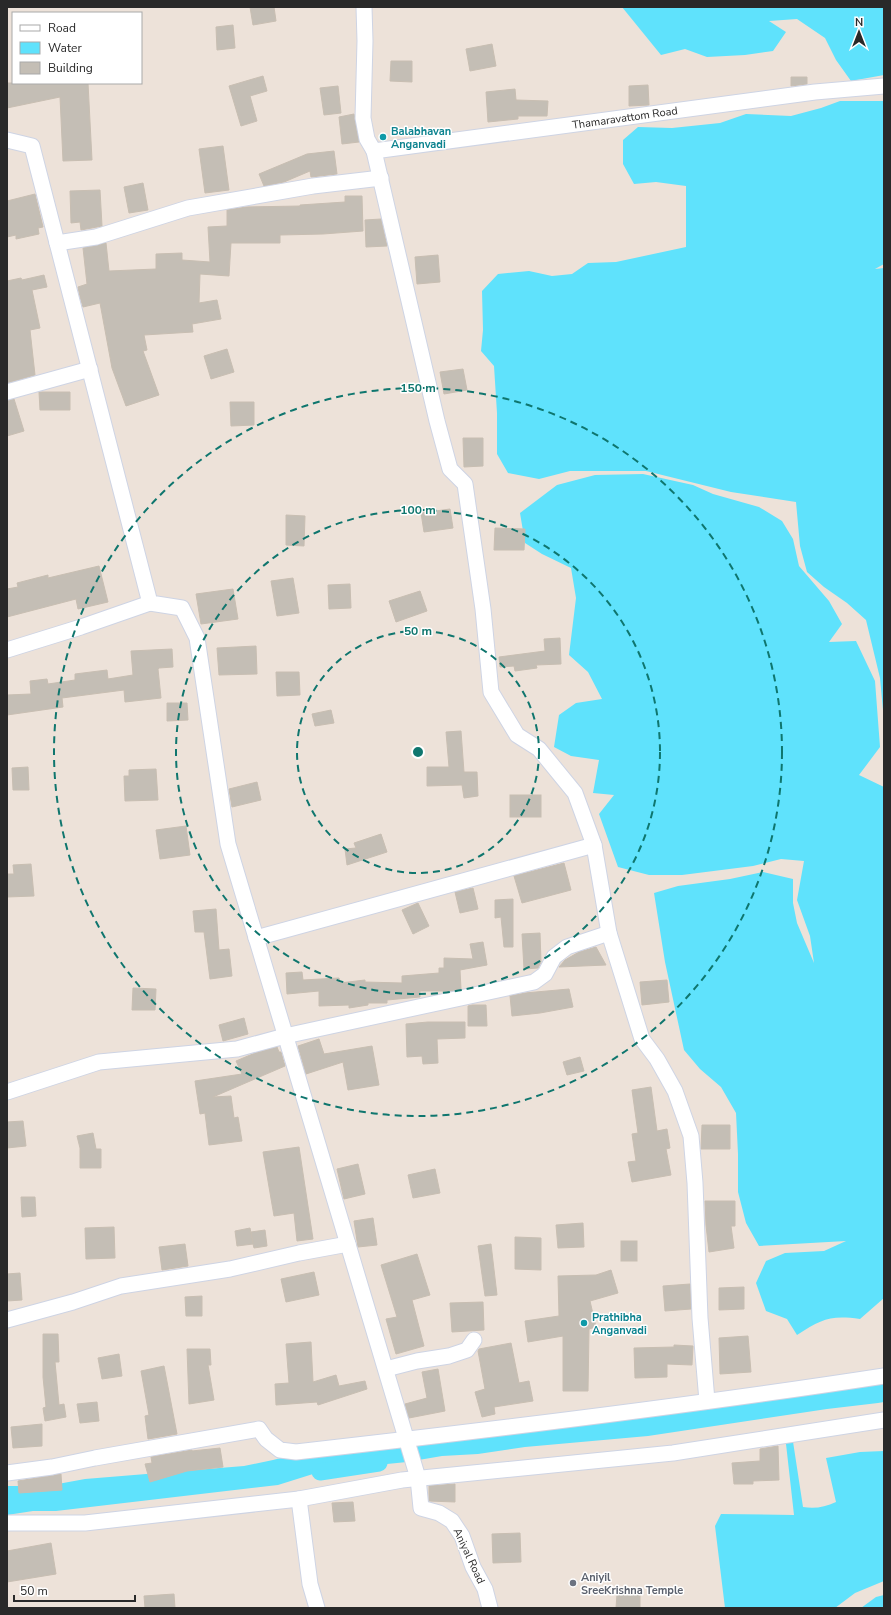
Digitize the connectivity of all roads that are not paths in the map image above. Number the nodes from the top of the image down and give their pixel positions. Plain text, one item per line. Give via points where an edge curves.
1 (364, 7) edge
2 (884, 86) edge
3 (7, 140) edge
4 (375, 155) junction
5 (381, 178) junction
6 (57, 243) junction
7 (90, 369) junction
8 (7, 392) edge
9 (150, 603) junction
10 (7, 650) edge
11 (594, 846) junction
12 (609, 933) junction
13 (256, 938) junction
14 (285, 1036) junction
15 (7, 1092) edge
16 (348, 1244) junction
17 (7, 1320) edge
18 (474, 1340) dead end
19 (386, 1369) junction
20 (884, 1376) edge
21 (707, 1402) junction
22 (884, 1420) edge
23 (406, 1440) junction
24 (7, 1473) edge
25 (418, 1478) junction
26 (299, 1499) junction
27 (7, 1523) edge
28 (317, 1608) edge
29 (490, 1608) edge

1 - 4 street via 363,118 367,138
2 - 4 street, Thamaravattom Road via 808,93
3 - 6 street via 32,146
4 - 5 street
5 - 6 street via 312,186 188,208 96,237
5 - 11 street via 450,470 465,484 483,609 491,692 517,735 539,749 575,793
6 - 7 street
7 - 8 street
7 - 9 street
9 - 10 street
9 - 13 street via 182,608 197,638 228,844
11 - 12 street
11 - 13 street
12 - 14 street via 567,947 554,957 545,974 534,982
12 - 21 street via 642,1039 675,1091 691,1136
13 - 14 street
14 - 15 street via 237,1049 99,1062
14 - 16 street
16 - 17 street via 230,1269 121,1286
16 - 19 street
18 - 19 street via 467,1350 449,1356
19 - 23 street
20 - 21 street
21 - 23 street
22 - 25 street via 674,1453
23 - 24 street via 296,1452 280,1450 266,1439 259,1429
23 - 25 street
25 - 26 street
25 - 29 street, Aniyal Road via 421,1508 439,1512 452,1521 462,1536 472,1567 485,1589
26 - 27 street via 85,1523
26 - 28 street via 310,1584

